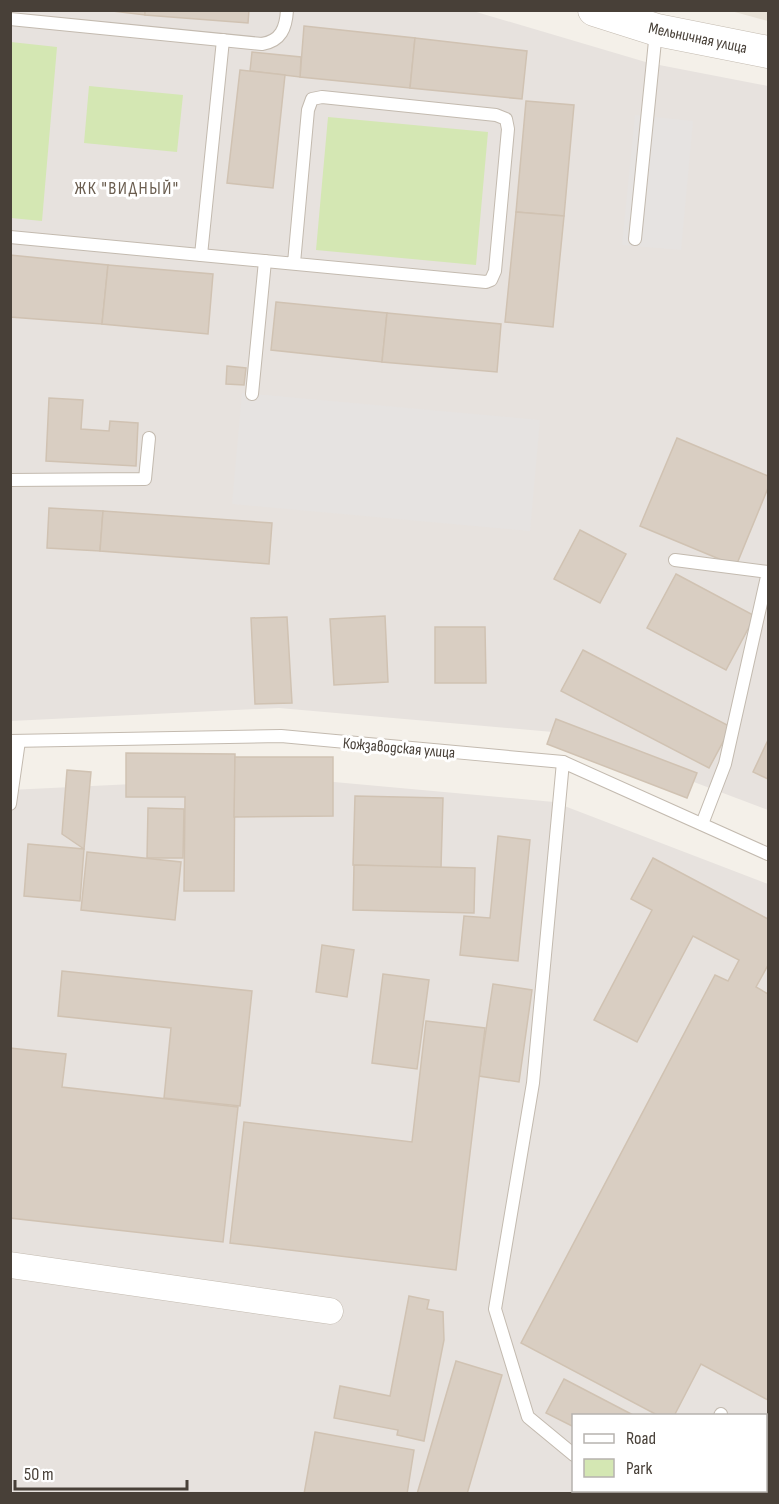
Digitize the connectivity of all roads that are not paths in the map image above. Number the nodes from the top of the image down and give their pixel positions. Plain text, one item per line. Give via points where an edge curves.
1 (287, 10) edge
2 (599, 11) edge
3 (10, 19) edge
4 (657, 30) junction
5 (223, 40) junction
6 (768, 52) edge
7 (10, 237) edge
8 (635, 239) dead end
9 (201, 255) junction
10 (265, 261) junction
11 (294, 263) junction
12 (252, 394) dead end
13 (149, 438) dead end
14 (10, 480) edge
15 (675, 560) dead end
16 (15, 741) edge
17 (564, 762) junction
18 (10, 804) edge
19 (702, 824) junction
20 (768, 854) edge
21 (10, 1265) edge
22 (330, 1311) dead end
23 (572, 1454) edge

1 - 5 lane via 283,31 268,43
2 - 4 street, Мельничная улица
3 - 5 lane
4 - 6 street, Мельничная улица
4 - 8 lane
5 - 9 lane
7 - 9 lane
9 - 10 lane
10 - 11 lane
10 - 12 lane
11 - 11 lane via 491,280 495,271 506,119 473,112 312,99
13 - 14 lane via 145,479
15 - 19 lane via 768,572 725,764
16 - 17 lane, Кожзаводская улица via 281,736
16 - 18 lane
17 - 19 lane, Кожзаводская улица
17 - 23 lane via 533,1083 495,1309 528,1417
19 - 20 lane, Кожзаводская улица
21 - 22 street

